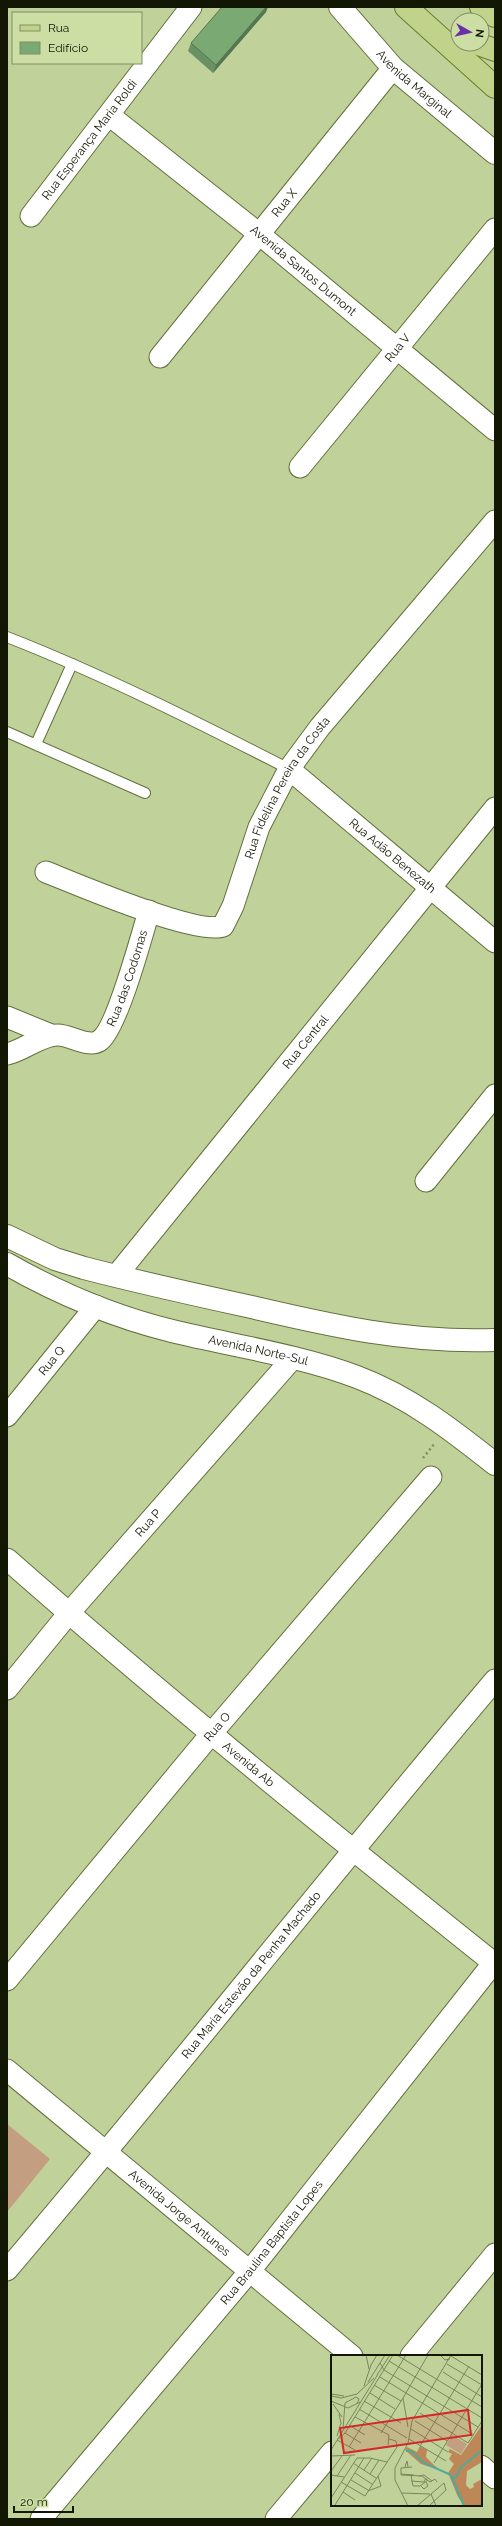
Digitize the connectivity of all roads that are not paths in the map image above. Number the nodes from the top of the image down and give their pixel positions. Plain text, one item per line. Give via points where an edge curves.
1 (191, 7) edge
2 (340, 7) edge
3 (406, 7) edge
4 (481, 7) edge
5 (495, 16) edge
6 (430, 28) junction
7 (450, 34) edge
8 (394, 68) junction
9 (495, 87) edge
10 (109, 115) junction
11 (495, 153) edge
12 (31, 216) dead end
13 (495, 228) edge
14 (258, 234) junction
15 (397, 349) junction
16 (160, 356) dead end
17 (495, 430) edge
18 (300, 467) dead end
19 (495, 521) edge
20 (7, 637) edge
21 (72, 664) junction
22 (7, 732) edge
23 (36, 744) junction
24 (289, 769) junction
25 (145, 792) dead end
26 (495, 808) edge
27 (46, 872) dead end
28 (430, 887) junction
29 (149, 911) junction
30 (495, 942) edge
31 (7, 1017) edge
32 (51, 1036) junction
33 (7, 1054) edge
34 (495, 1095) edge
35 (426, 1181) dead end
36 (7, 1236) edge
37 (7, 1264) edge
38 (116, 1276) junction
39 (96, 1306) junction
40 (495, 1340) edge
41 (292, 1359) junction
42 (7, 1416) edge
43 (495, 1464) edge
44 (431, 1477) road end
45 (7, 1559) edge
46 (69, 1613) junction
47 (495, 1680) edge
48 (7, 1689) edge
49 (211, 1734) junction
50 (351, 1850) junction
51 (494, 1963) edge
52 (7, 1980) edge
53 (7, 2070) edge
54 (106, 2154) junction
55 (495, 2254) edge
56 (7, 2270) edge
57 (249, 2272) junction
58 (351, 2355) edge
59 (413, 2355) edge
60 (331, 2453) edge
61 (482, 2467) edge
62 (495, 2478) edge
63 (41, 2519) edge
64 (276, 2519) edge

1 - 10 street, Rua Esperança Maria Roldi
2 - 8 main road, Avenida Marginal
3 - 6 main road
4 - 5 main road
6 - 7 main road
6 - 9 main road
8 - 11 main road, Avenida Marginal
8 - 14 street, Rua X
10 - 12 street, Rua Esperança Maria Roldi
10 - 14 street, Avenida Santos Dumont
13 - 15 street, Rua V
14 - 15 street, Avenida Santos Dumont
14 - 16 street, Rua X
15 - 17 street, Avenida Santos Dumont
15 - 18 street, Rua V
19 - 24 street, Rua Fidelina Pereira da Costa via 330,715
20 - 21 lane
21 - 23 lane
21 - 24 lane
22 - 23 lane
23 - 25 lane
24 - 28 street, Rua Adão Benezath
24 - 29 street, Rua Fidelina Pereira da Costa via 258,827 233,906 223,926 203,926
26 - 28 street, Rua Central
27 - 29 street, Rua Fidelina Pereira da Costa
28 - 30 street, Rua Adão Benezath
28 - 38 street, Rua Central
29 - 32 street, Rua das Codornas via 110,1028 99,1042 88,1043 68,1036
31 - 32 street
32 - 33 street
34 - 35 street
36 - 38 main road via 55,1259
37 - 39 main road, Avenida Norte-Sul
38 - 40 main road via 352,1330 422,1340
39 - 41 main road, Avenida Norte-Sul via 171,1331
39 - 42 street, Rua Q
41 - 43 main road, Avenida Norte-Sul via 330,1368 382,1388 447,1426
41 - 46 street, Rua P
44 - 49 street, Rua O
45 - 46 street, Avenida Ab
46 - 48 street, Rua P
46 - 49 street, Avenida Ab
47 - 50 street, Rua Maria Estevão da Penha Machado
49 - 50 street, Avenida Ab
49 - 52 street, Rua O
50 - 51 street, Avenida Ab
50 - 54 street, Rua Maria Estevão da Penha Machado
51 - 57 street, Rua Braulina Baptista Lopes
53 - 54 street, Avenida Jorge Antunes
54 - 56 street, Rua Maria Estevão da Penha Machado
54 - 57 street, Avenida Jorge Antunes
55 - 59 street
57 - 58 street, Avenida Jorge Antunes
57 - 63 street, Rua Braulina Baptista Lopes
60 - 64 street
61 - 62 street

